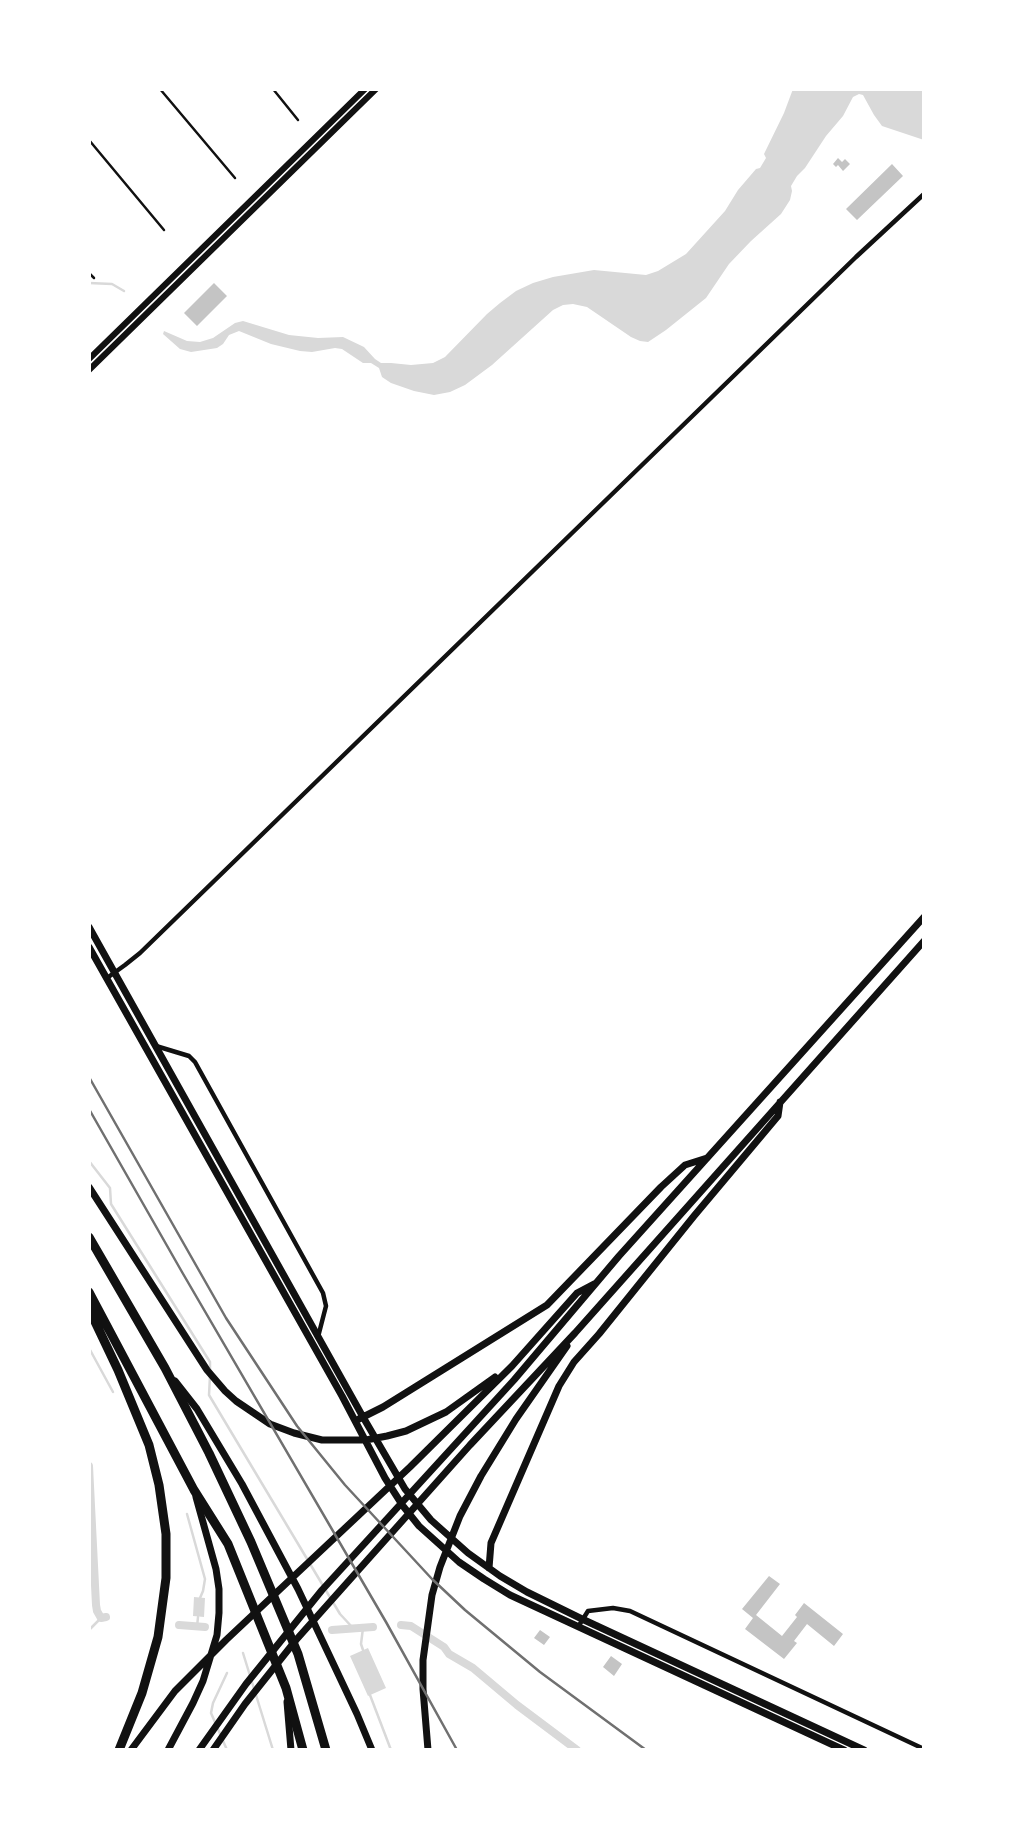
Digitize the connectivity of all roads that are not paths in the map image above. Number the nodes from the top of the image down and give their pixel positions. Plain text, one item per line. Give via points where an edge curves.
1 (160, 89) edge
2 (273, 89) edge
3 (365, 89) edge
4 (376, 89) edge
5 (298, 120) dead end
6 (89, 140) edge
7 (235, 178) dead end
8 (924, 194) edge
9 (164, 230) dead end
10 (89, 273) edge
11 (93, 278) dead end
12 (89, 359) edge
13 (89, 370) edge
14 (924, 917) edge
15 (89, 927) edge
16 (924, 941) edge
17 (89, 947) edge
18 (115, 972) junction
19 (107, 978) junction
20 (155, 1046) junction
21 (780, 1102) junction
22 (707, 1158) junction
23 (89, 1187) edge
24 (89, 1237) edge
25 (600, 1280) junction
26 (89, 1292) edge
27 (89, 1309) edge
28 (575, 1333) junction
29 (318, 1338) junction
30 (512, 1366) junction
31 (165, 1368) junction
32 (359, 1419) junction
33 (194, 1490) junction
34 (489, 1568) junction
35 (580, 1623) junction
36 (286, 1688) junction
37 (428, 1747) edge
38 (924, 1749) edge
39 (119, 1750) edge
40 (131, 1750) edge
41 (168, 1750) edge
42 (199, 1750) edge
43 (213, 1750) edge
44 (291, 1750) edge
45 (303, 1750) edge
46 (326, 1750) edge
47 (372, 1750) edge
48 (844, 1750) edge
49 (864, 1750) edge

1 - 7 lane
2 - 5 lane
3 - 12 street
4 - 13 street
6 - 9 lane
8 - 18 street via 143,950
10 - 11 lane
14 - 22 main road
15 - 18 main road
16 - 21 main road
17 - 19 main road
18 - 19 street
18 - 20 main road
19 - 32 main road
20 - 29 main road
20 - 29 street via 195,1062 323,1293 326,1306
21 - 28 main road
21 - 34 main road via 778,1116 559,1385 491,1543
22 - 25 main road
22 - 32 main road via 685,1165 661,1186 547,1305
23 - 30 main road via 216,1381 247,1410 281,1428 322,1440 366,1440 406,1431 446,1412
24 - 31 highway
25 - 30 main road via 578,1293
25 - 42 main road via 322,1590
26 - 33 highway
27 - 39 highway via 142,1424 155,1466 166,1534 158,1637
28 - 37 main road via 481,1476 450,1541 432,1595 423,1660
28 - 43 main road via 296,1640
29 - 32 main road
30 - 40 main road via 175,1691
31 - 46 highway via 275,1595
31 - 47 main road via 197,1409 242,1484 298,1588
32 - 34 main road via 424,1512
32 - 35 main road via 394,1493 434,1541 495,1586
33 - 36 highway via 228,1544
33 - 41 main road via 216,1569 217,1635 203,1681
34 - 35 main road
35 - 38 street via 588,1611 631,1611
35 - 48 main road
35 - 49 main road
36 - 44 main road
36 - 45 highway

